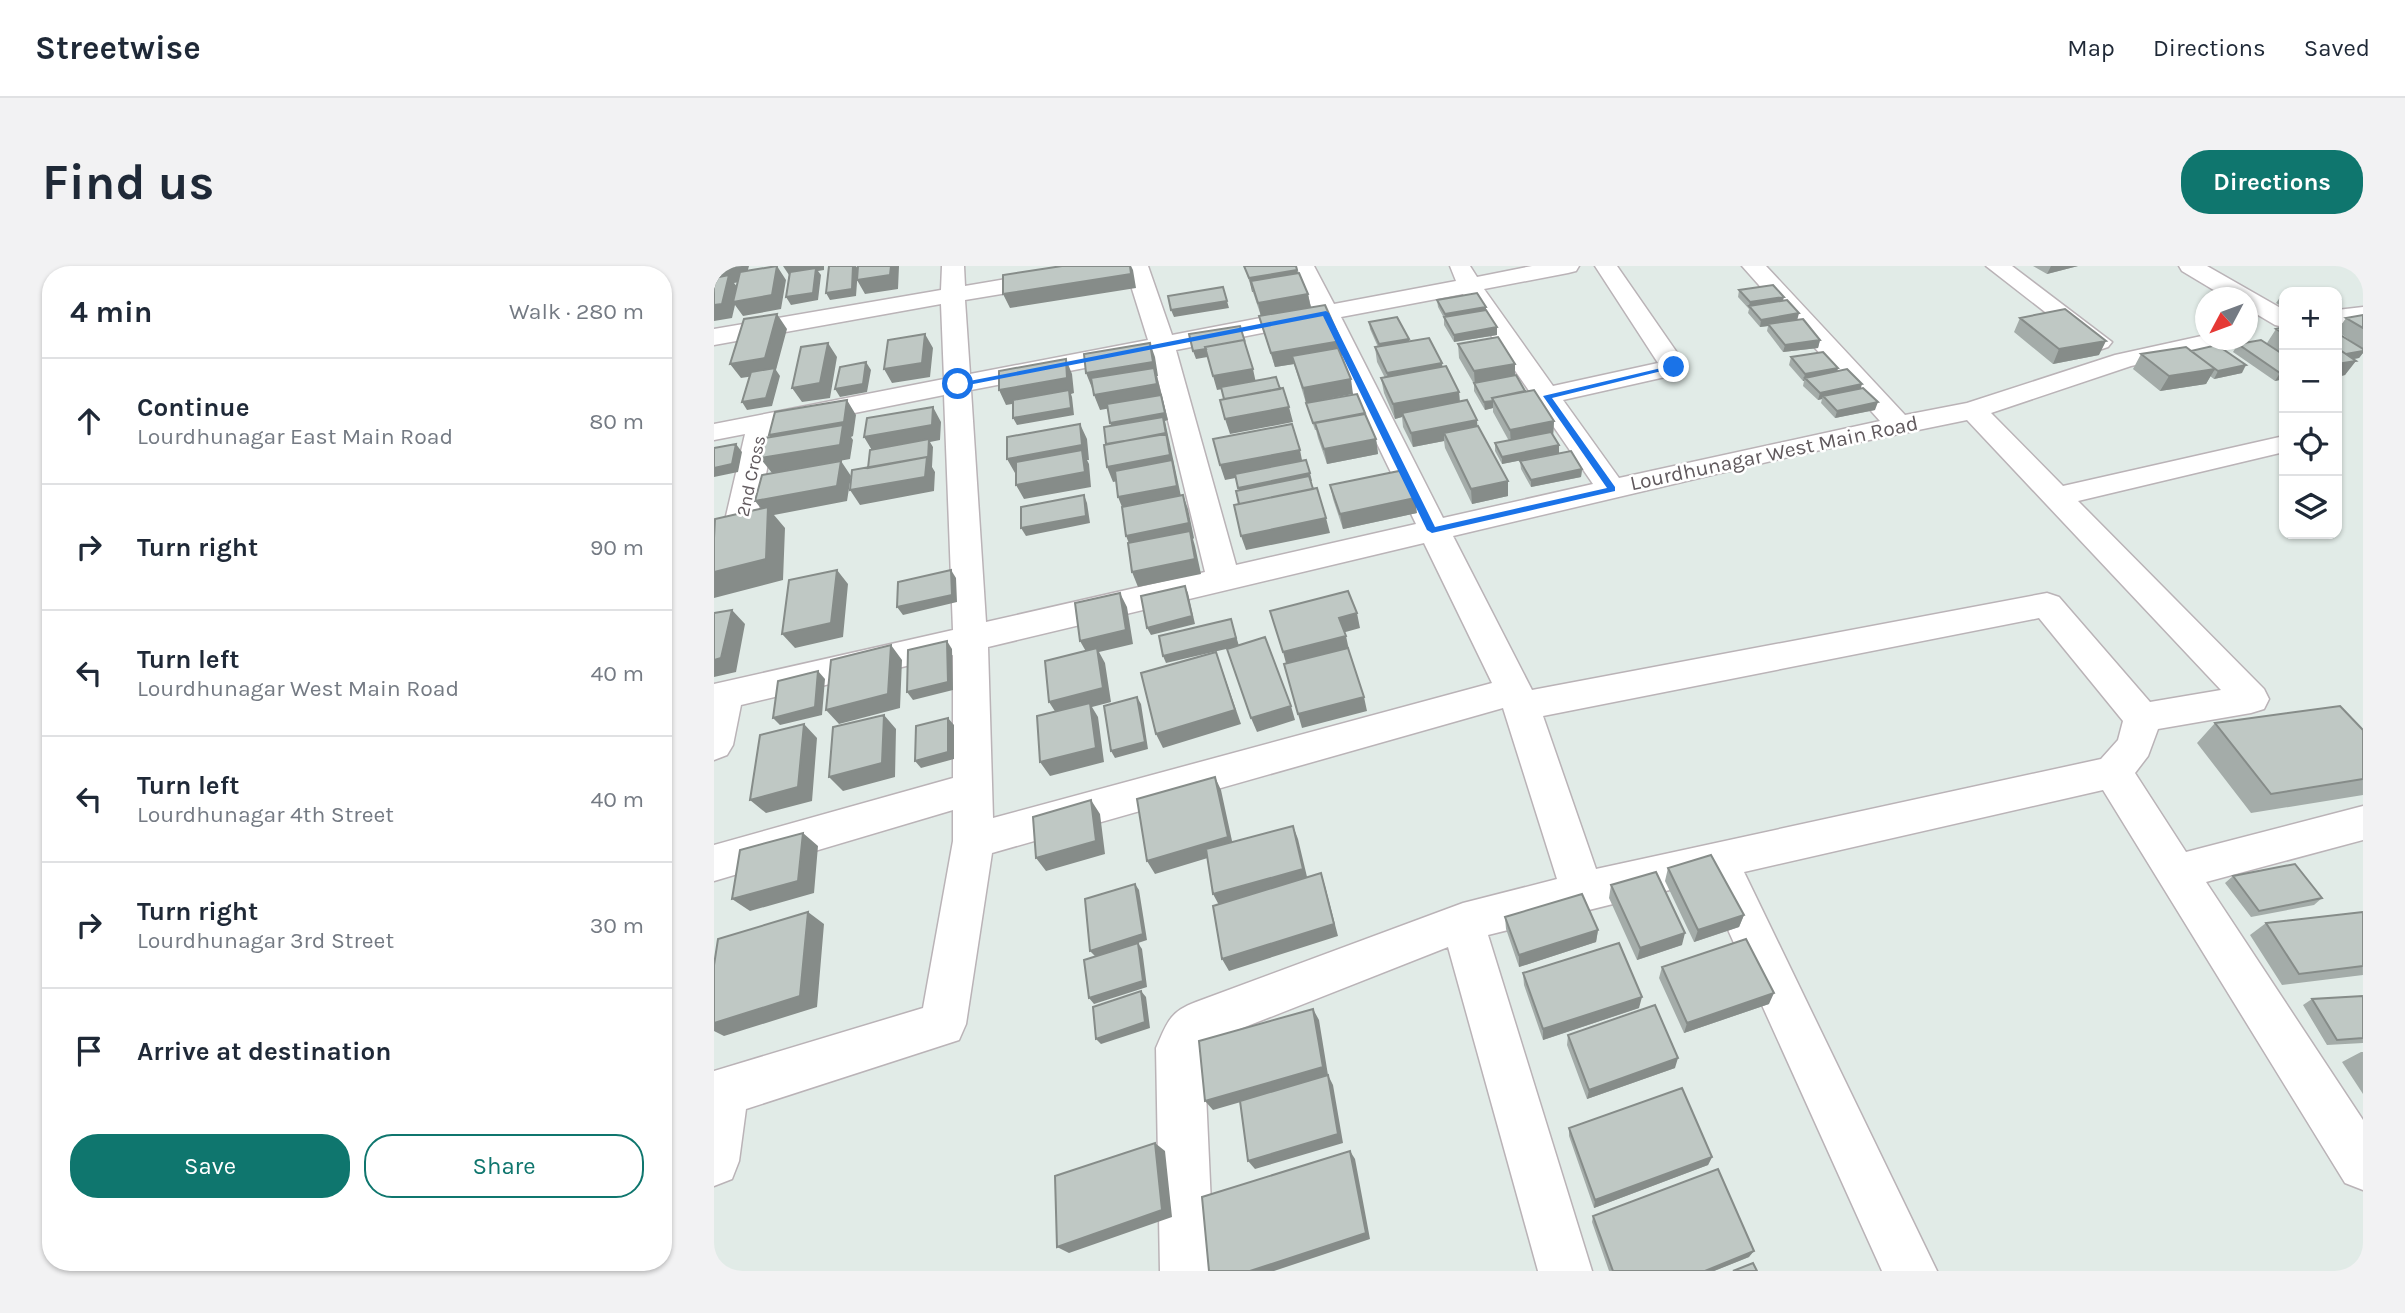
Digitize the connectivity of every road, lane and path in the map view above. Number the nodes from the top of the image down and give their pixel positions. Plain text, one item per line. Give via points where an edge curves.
1 (953, 266) edge
2 (1126, 266) edge
3 (1137, 266) edge
4 (1303, 266) edge
5 (1568, 266) edge
6 (1606, 266) edge
7 (1753, 266) edge
8 (1997, 266) edge
9 (2190, 266) edge
10 (1465, 275) edge
11 (2227, 287) edge
12 (953, 295) junction
13 (2258, 306) edge
14 (1326, 313) junction
15 (2363, 314) edge
16 (2342, 316) edge
17 (2279, 319) edge
18 (2279, 324) edge
19 (2260, 330) dead end
20 (714, 337) edge
21 (1162, 345) junction
22 (2195, 345) edge
23 (2124, 360) junction
24 (958, 384) junction
25 (1547, 396) junction
26 (1973, 410) junction
27 (762, 422) junction
28 (1899, 425) junction
29 (714, 432) edge
30 (2279, 445) edge
31 (1612, 489) junction
32 (2056, 497) junction
33 (739, 529) edge
34 (1432, 530) junction
35 (1223, 579) junction
36 (970, 637) junction
37 (719, 696) edge
38 (1517, 698) junction
39 (2142, 718) junction
40 (714, 745) edge
41 (2113, 772) junction
42 (972, 788) junction
43 (2363, 823) edge
44 (972, 841) junction
45 (1718, 861) junction
46 (714, 863) edge
47 (2177, 872) junction
48 (1582, 891) junction
49 (1463, 922) junction
50 (719, 1093) edge
51 (714, 1161) edge
52 (2363, 1165) edge
53 (1186, 1271) edge
54 (1565, 1271) edge
55 (1910, 1271) edge

1 - 12 street
2 - 12 street
3 - 21 street
4 - 14 street
5 - 10 street
6 - 25 street via 1674,367
7 - 28 street
8 - 23 street
9 - 11 street
10 - 14 street
10 - 25 street
12 - 20 street
12 - 24 street
13 - 17 street
14 - 21 street
14 - 34 street
15 - 16 street
18 - 19 street
21 - 24 street
21 - 35 street
22 - 23 street, Lourdhunagar West Main Road
23 - 26 street, Lourdhunagar West Main Road
24 - 27 street
24 - 36 street
25 - 31 street
26 - 28 street, Lourdhunagar West Main Road
26 - 32 street
27 - 29 street
27 - 33 street, 2nd Cross
28 - 31 street, Lourdhunagar West Main Road
30 - 32 street
31 - 34 street, Lourdhunagar West Main Road
32 - 39 street via 2251,699
34 - 35 street, Lourdhunagar West Main Road
34 - 38 street
35 - 36 street, Lourdhunagar West Main Road
36 - 37 street, Lourdhunagar West Main Road
36 - 42 street
37 - 40 street
38 - 39 street via 2047,605
38 - 44 street
38 - 48 street
39 - 41 street via 2135,746
41 - 45 street
41 - 47 street
42 - 44 street
42 - 46 street
43 - 47 street
44 - 50 street via 943,1024
45 - 48 street
45 - 55 street
47 - 52 street
48 - 49 street
49 - 53 street via 1196,1024 1186,1034 1180,1048
49 - 54 street
50 - 51 street

